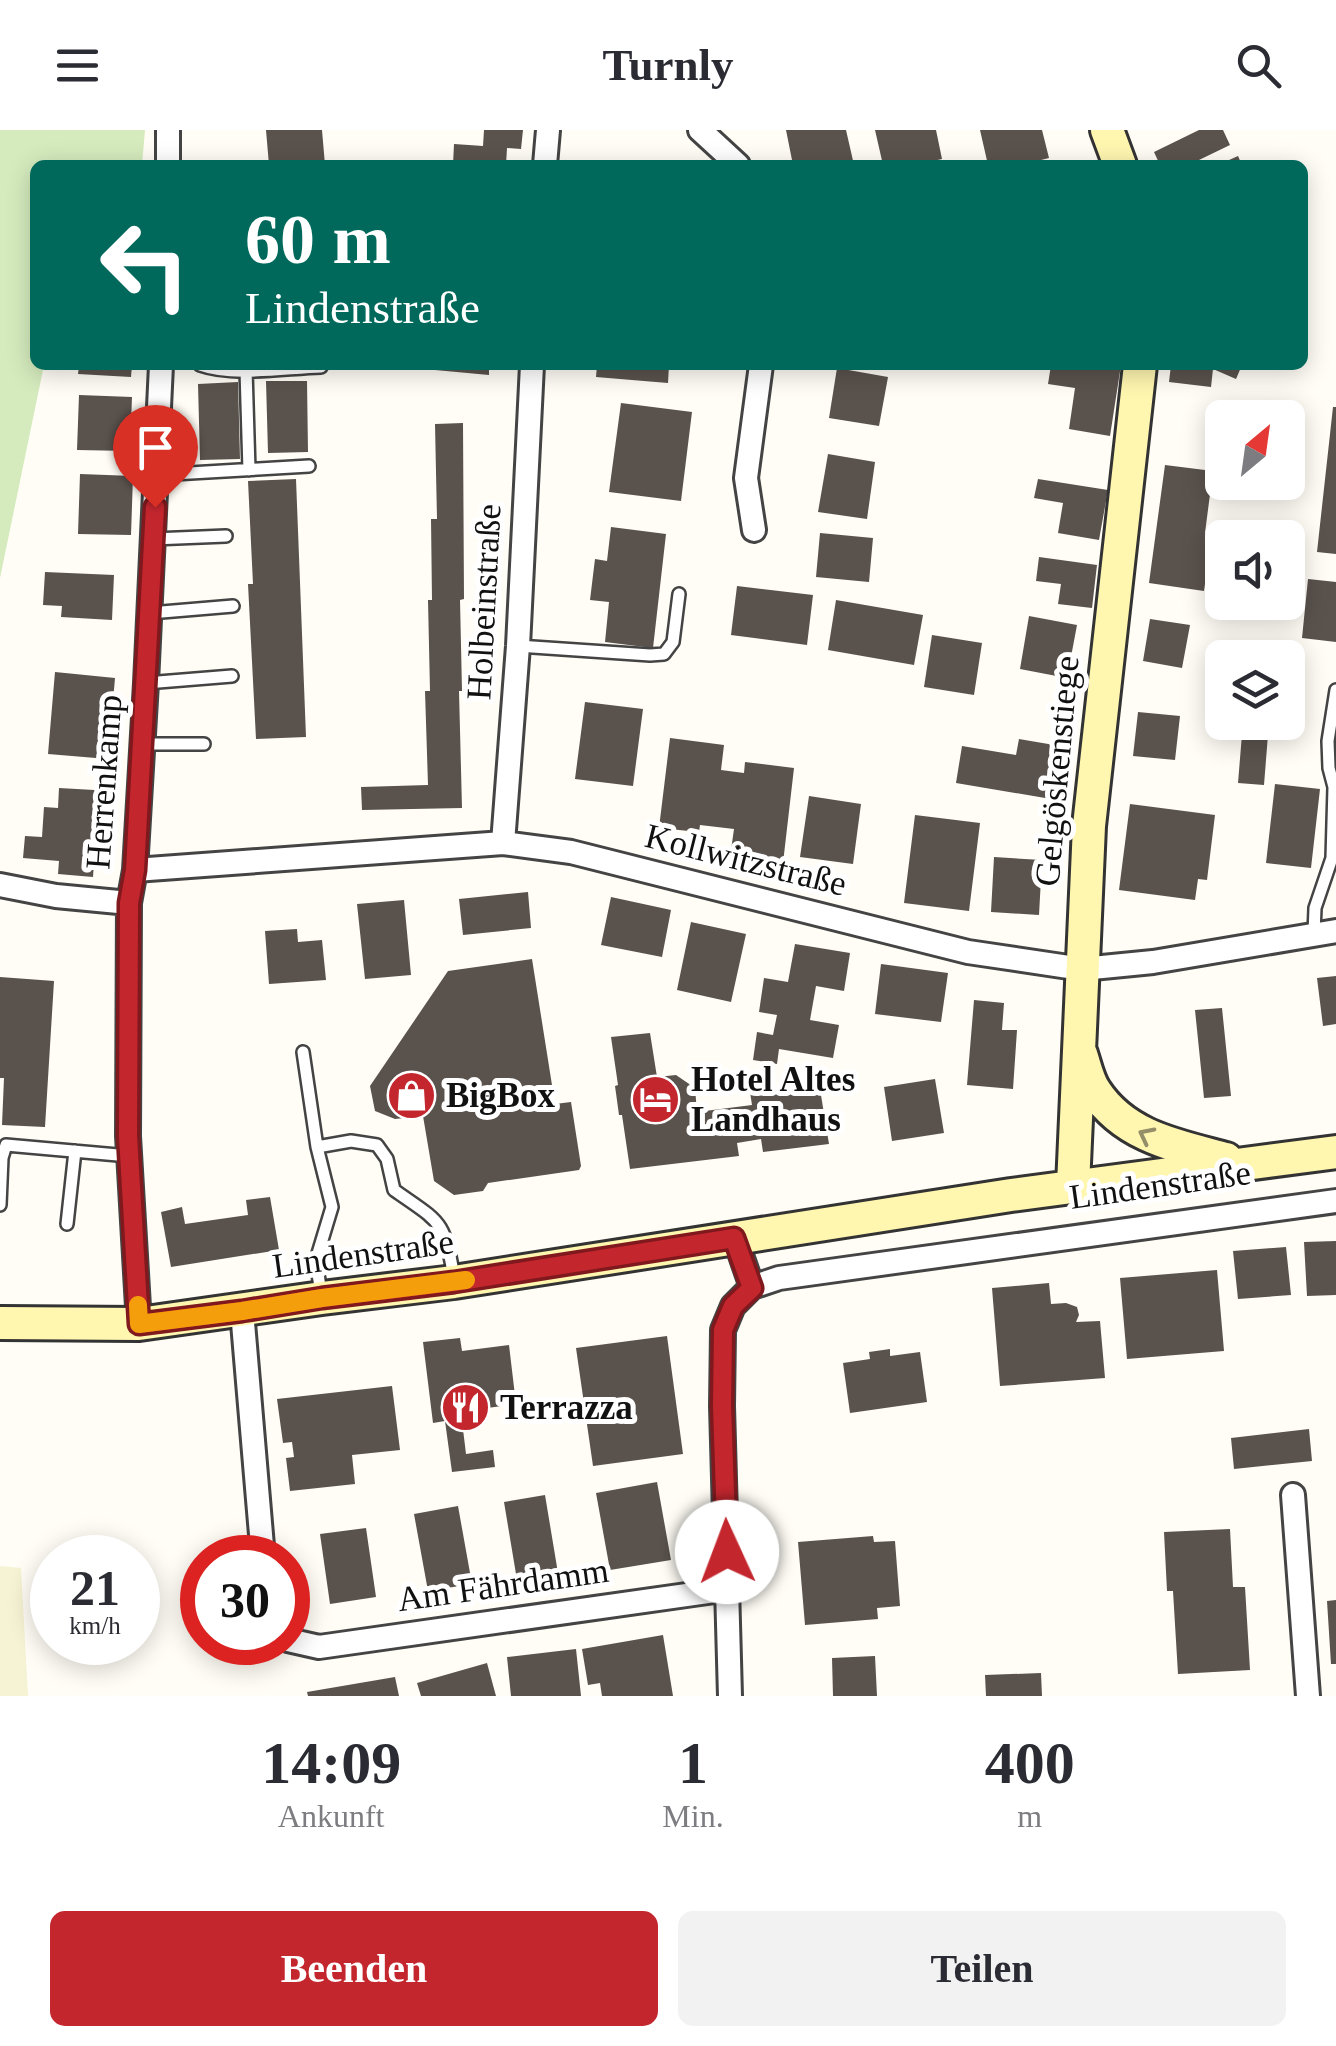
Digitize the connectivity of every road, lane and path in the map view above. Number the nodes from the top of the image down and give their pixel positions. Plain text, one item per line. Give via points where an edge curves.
1 (168, 130) edge
2 (548, 130) edge
3 (700, 130) edge
4 (1107, 130) edge
5 (168, 160) edge
6 (545, 160) edge
7 (733, 160) edge
8 (1118, 160) edge
9 (161, 370) edge
10 (214, 370) edge
11 (246, 370) joint
12 (532, 370) edge
13 (760, 370) edge
14 (1139, 370) edge
15 (309, 466) dead end
16 (250, 470) junction
17 (156, 475) junction
18 (754, 530) dead end
19 (226, 536) dead end
20 (154, 539) junction
21 (679, 594) dead end
22 (233, 606) dead end
23 (150, 614) junction
24 (518, 646) junction
25 (232, 676) dead end
26 (146, 683) junction
27 (1336, 690) edge
28 (142, 744) junction
29 (204, 744) dead end
30 (503, 843) junction
31 (135, 870) junction
32 (0, 885) edge
33 (129, 903) junction
34 (1325, 933) edge
35 (1082, 969) junction
36 (1079, 1050) junction
37 (304, 1052) dead end
38 (317, 1148) junction
39 (74, 1151) junction
40 (1336, 1152) edge
41 (128, 1156) junction
42 (1239, 1163) junction
43 (1073, 1186) junction
44 (1336, 1201) edge
45 (0, 1205) edge
46 (67, 1224) dead end
47 (734, 1238) junction
48 (454, 1282) junction
49 (752, 1288) junction
50 (322, 1298) junction
51 (242, 1311) junction
52 (0, 1323) edge
53 (139, 1324) junction
54 (1293, 1494) dead end
55 (261, 1535) edge
56 (729, 1589) junction
57 (310, 1644) edge
58 (730, 1696) edge
59 (1308, 1696) edge

1 - 5 street
2 - 6 street
3 - 7 street
4 - 8 main road
9 - 17 street, Herrenkamp
10 - 11 lane
11 - 16 lane
12 - 24 street, Holbeinstraße
13 - 18 street via 746,478
14 - 35 main road, Gelgöskenstiege via 1088,826
15 - 16 lane
16 - 17 lane
17 - 20 street, Herrenkamp
19 - 20 lane
20 - 23 street, Herrenkamp
21 - 24 lane via 674,642 664,654
22 - 23 lane
23 - 26 street, Herrenkamp
24 - 30 street, Holbeinstraße
25 - 26 lane
26 - 28 street, Herrenkamp
27 - 34 lane via 1328,740 1332,858 1315,908
28 - 29 lane
28 - 31 street, Herrenkamp
30 - 31 street, Kollwitzstraße
30 - 35 street, Kollwitzstraße via 570,852 968,952
31 - 33 street, Herrenkamp
32 - 33 street
33 - 41 street, Herrenkamp
34 - 35 street, Kollwitzstraße
35 - 36 main road, Gelgöskenstiege
42 -> 36 main road via 1132,1128 1094,1090
36 - 43 main road, Gelgöskenstiege
37 - 38 lane
38 - 48 lane via 351,1140 378,1145 394,1190 438,1220
38 - 50 lane via 332,1207 316,1260
39 - 41 lane
39 - 45 lane via 6,1145
39 - 46 lane
40 - 42 main road, Lindenstraße
41 - 53 street, Herrenkamp
42 - 43 main road, Lindenstraße
43 - 47 main road, Lindenstraße
44 - 49 street, Lindenstraße via 779,1278
47 - 48 main road, Lindenstraße
47 - 49 street
48 - 50 main road, Lindenstraße
49 - 56 street via 733,1306 723,1330
50 - 51 main road, Lindenstraße
51 - 53 main road, Lindenstraße
51 - 55 street
52 - 53 main road, Lindenstraße
54 - 59 street
56 - 57 street, Am Fährdamm
56 - 58 street

